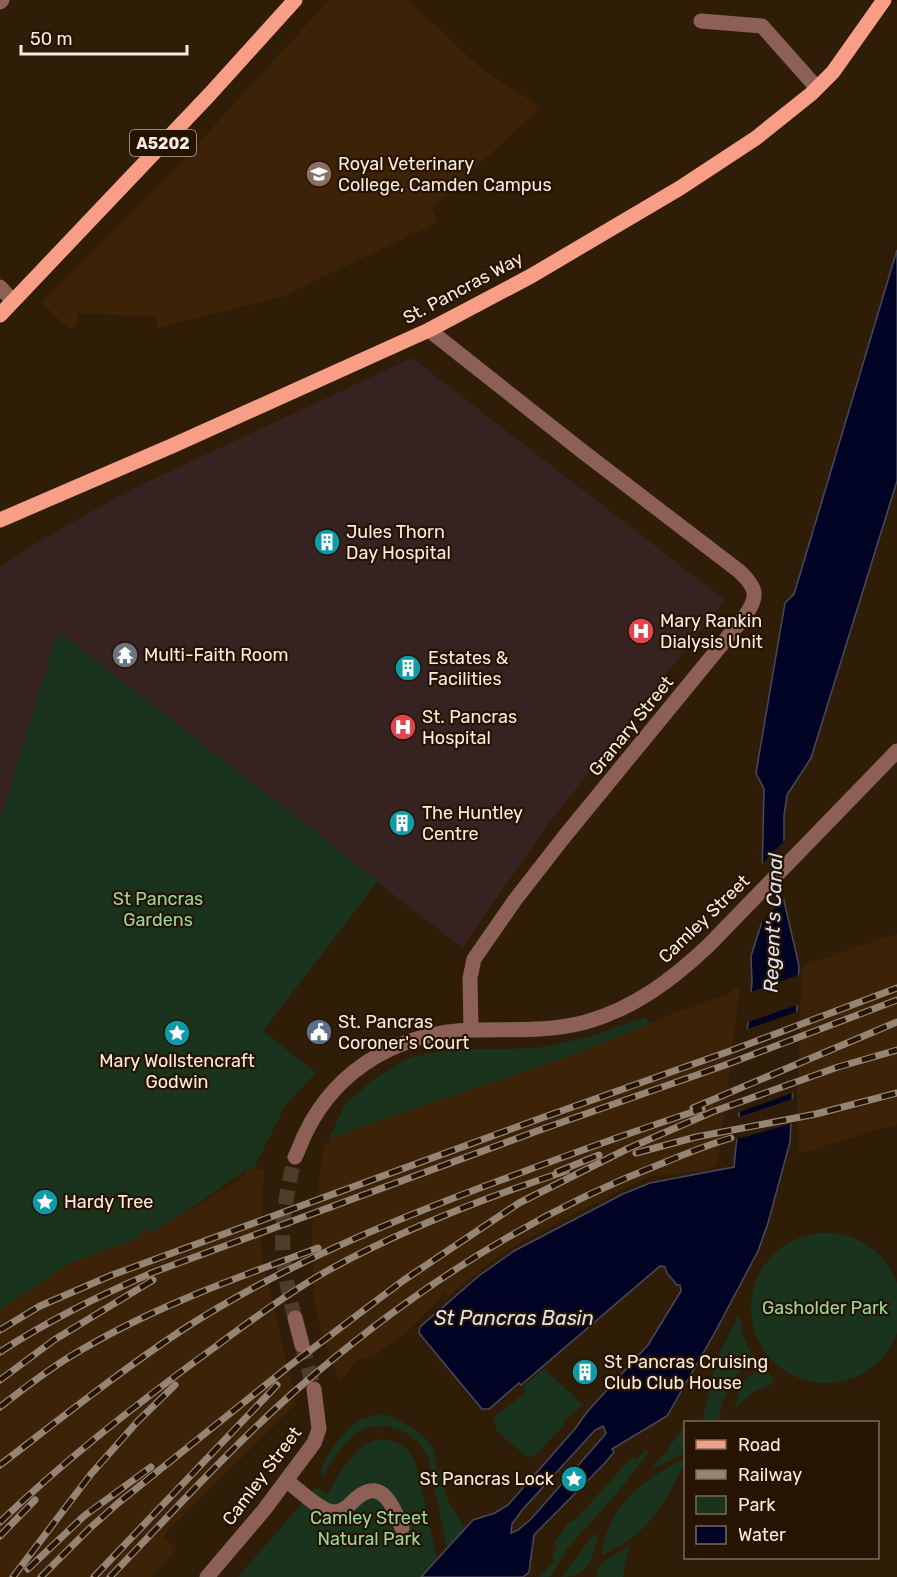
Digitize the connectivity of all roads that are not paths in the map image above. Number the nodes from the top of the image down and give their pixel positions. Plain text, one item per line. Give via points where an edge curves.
1 (295, 0) edge
2 (884, 0) edge
3 (701, 21) dead end
4 (817, 88) junction
5 (0, 287) edge
6 (13, 301) junction
7 (0, 315) edge
8 (429, 330) junction
9 (0, 520) edge
10 (897, 751) edge
11 (471, 1030) junction
12 (295, 1157) tunnel mouth
13 (295, 1318) tunnel mouth
14 (302, 1345) tunnel mouth
15 (314, 1389) tunnel mouth
16 (287, 1481) junction
17 (402, 1528) dead end
18 (207, 1577) edge

1 - 6 main road, A5202
2 - 4 main road, St. Pancras Way via 833,72
3 - 4 street via 762,26
4 - 8 main road, St. Pancras Way via 704,174 531,276
5 - 6 street
6 - 7 main road, A5202
8 - 9 main road, St. Pancras Way
8 - 11 street, Granary Street via 739,571 755,592 745,616 564,837 474,959
10 - 11 street, Camley Street via 743,911 680,972 654,991 585,1022 539,1030
11 - 12 street, Camley Street via 413,1039 370,1059 343,1081 324,1104
13 - 14 street
15 - 16 street, Camley Street via 318,1435
16 - 17 street via 324,1509 334,1512 344,1510 361,1494 381,1493 389,1499
16 - 18 street, Camley Street

